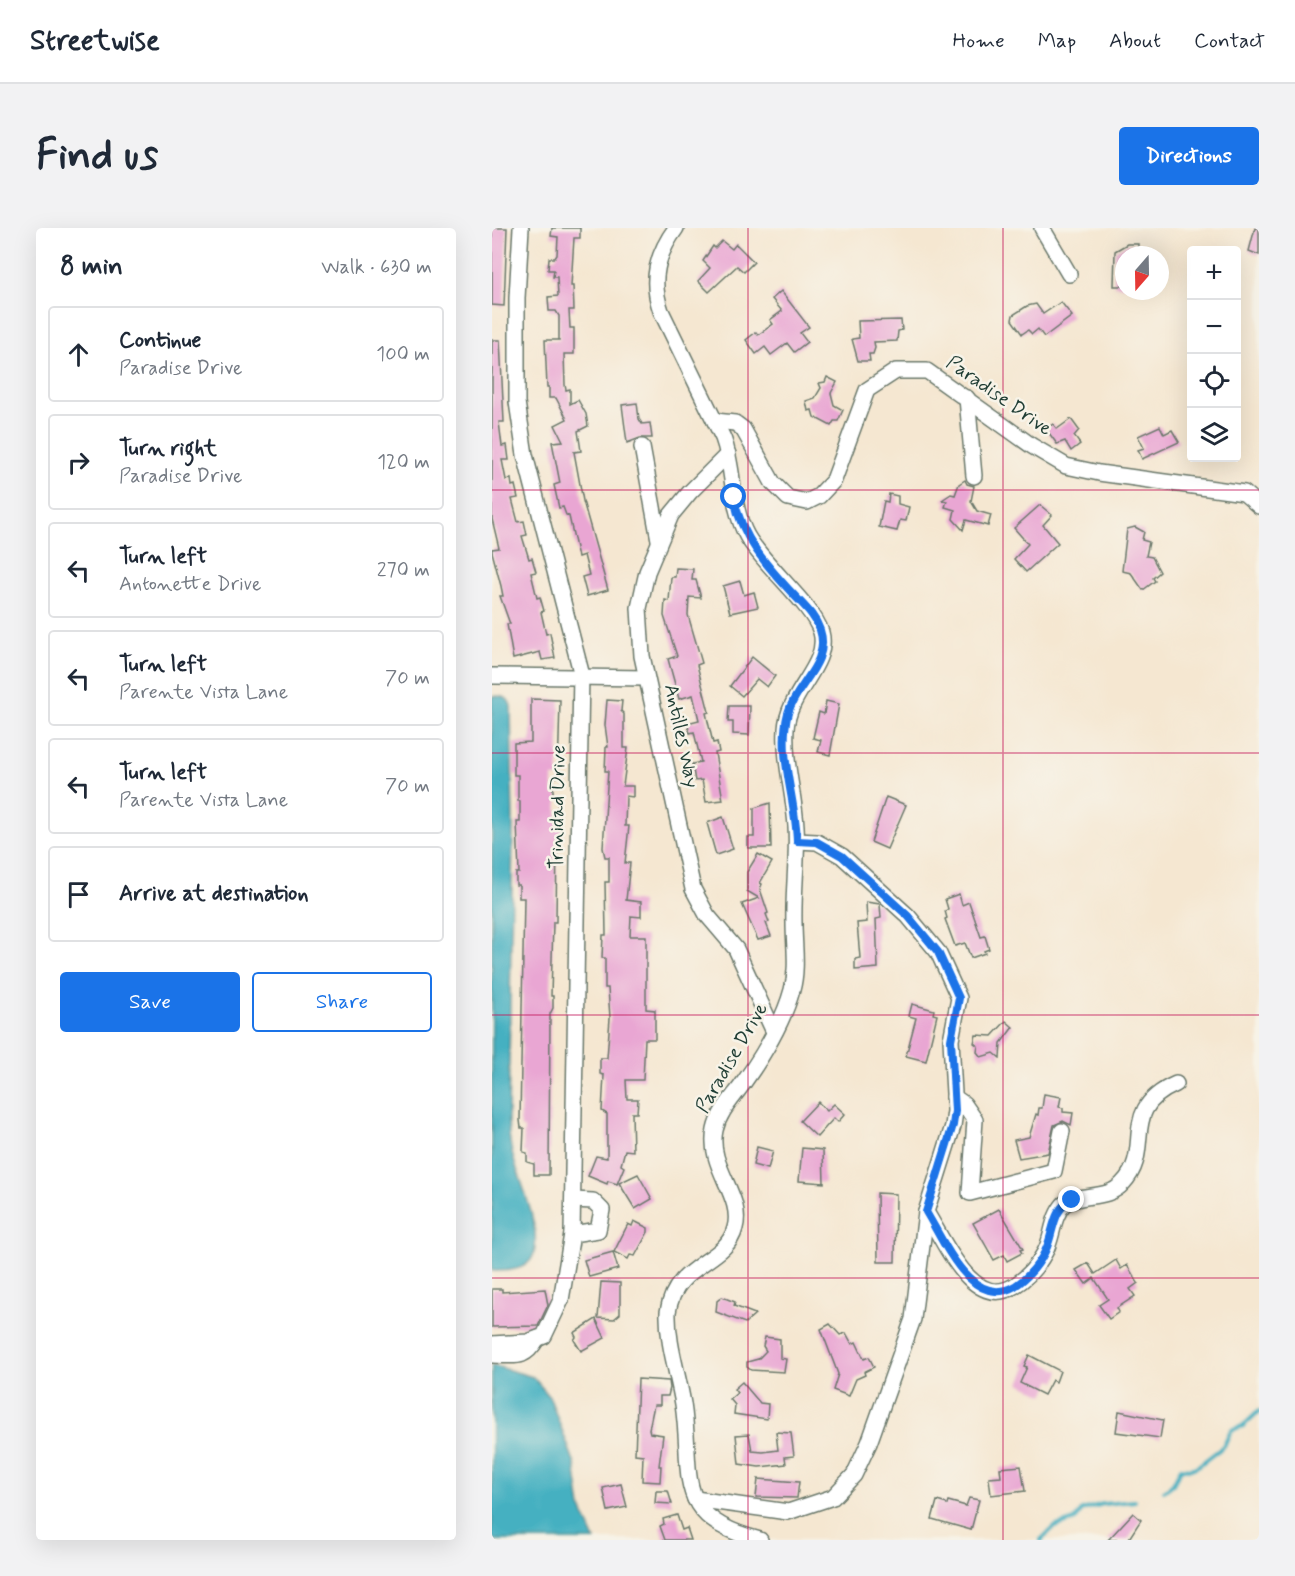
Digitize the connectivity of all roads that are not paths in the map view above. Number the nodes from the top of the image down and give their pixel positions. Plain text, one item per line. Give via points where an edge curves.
1 (521, 228) edge
2 (676, 228) edge
3 (1042, 228) edge
4 (1069, 274) dead end
5 (967, 398) junction
6 (716, 421) junction
7 (642, 447) dead end
8 (728, 454) junction
9 (974, 476) dead end
10 (1259, 506) edge
11 (659, 540) junction
12 (492, 676) edge
13 (582, 677) junction
14 (646, 678) junction
15 (797, 841) junction
16 (774, 1032) junction
17 (1176, 1084) dead end
18 (954, 1097) junction
19 (1062, 1131) dead end
20 (573, 1200) junction
21 (926, 1212) junction
22 (572, 1234) junction
23 (537, 1339) junction
24 (492, 1344) edge
25 (492, 1355) edge
26 (694, 1499) junction
27 (760, 1540) edge

1 - 13 street, Trinidad Drive via 517,402 525,454
2 - 6 street, Paradise Drive via 657,263 656,292 677,347
3 - 4 street
5 - 6 street, Paradise Drive via 927,371 896,371 867,390 834,480 807,502 788,498 773,483 743,429 735,423
5 - 9 street
5 - 10 street, Paradise Drive via 1066,466 1244,494
6 - 8 street, Paradise Drive
7 - 11 street
8 - 11 street, Antilles Way via 677,507
8 - 15 street, Paradise Drive via 735,504 743,528 762,559 814,618 822,638 819,658 795,696 786,724
11 - 14 street, Antilles Way via 639,608 638,634
12 - 13 street
13 - 14 street
13 - 20 street, Trinidad Drive
14 - 16 street, Antilles Way via 693,889 707,915 736,949
15 - 16 street, Paradise Drive via 795,973 790,997
15 - 18 street via 817,842 842,856 908,916 938,952 959,998 951,1040
16 - 26 street, Paradise Drive via 715,1128 716,1160 736,1211 733,1234 680,1282 669,1305 668,1325 685,1415 688,1476
17 - 21 street via 1159,1092 1146,1105 1126,1181 1108,1194 1064,1204 1041,1259 1012,1287 991,1292 973,1284
18 - 19 street via 975,1120 970,1193 1054,1171
18 - 21 street via 949,1145
20 - 22 street, Trinidad Drive
20 - 22 street via 593,1201 603,1210 598,1230
21 - 26 street via 915,1311 862,1460 850,1480 833,1497 780,1513
22 - 23 street, Trinidad Drive via 561,1300 544,1336
23 - 24 street
23 - 25 street, Trinidad Drive via 522,1356
26 - 27 street via 717,1523

